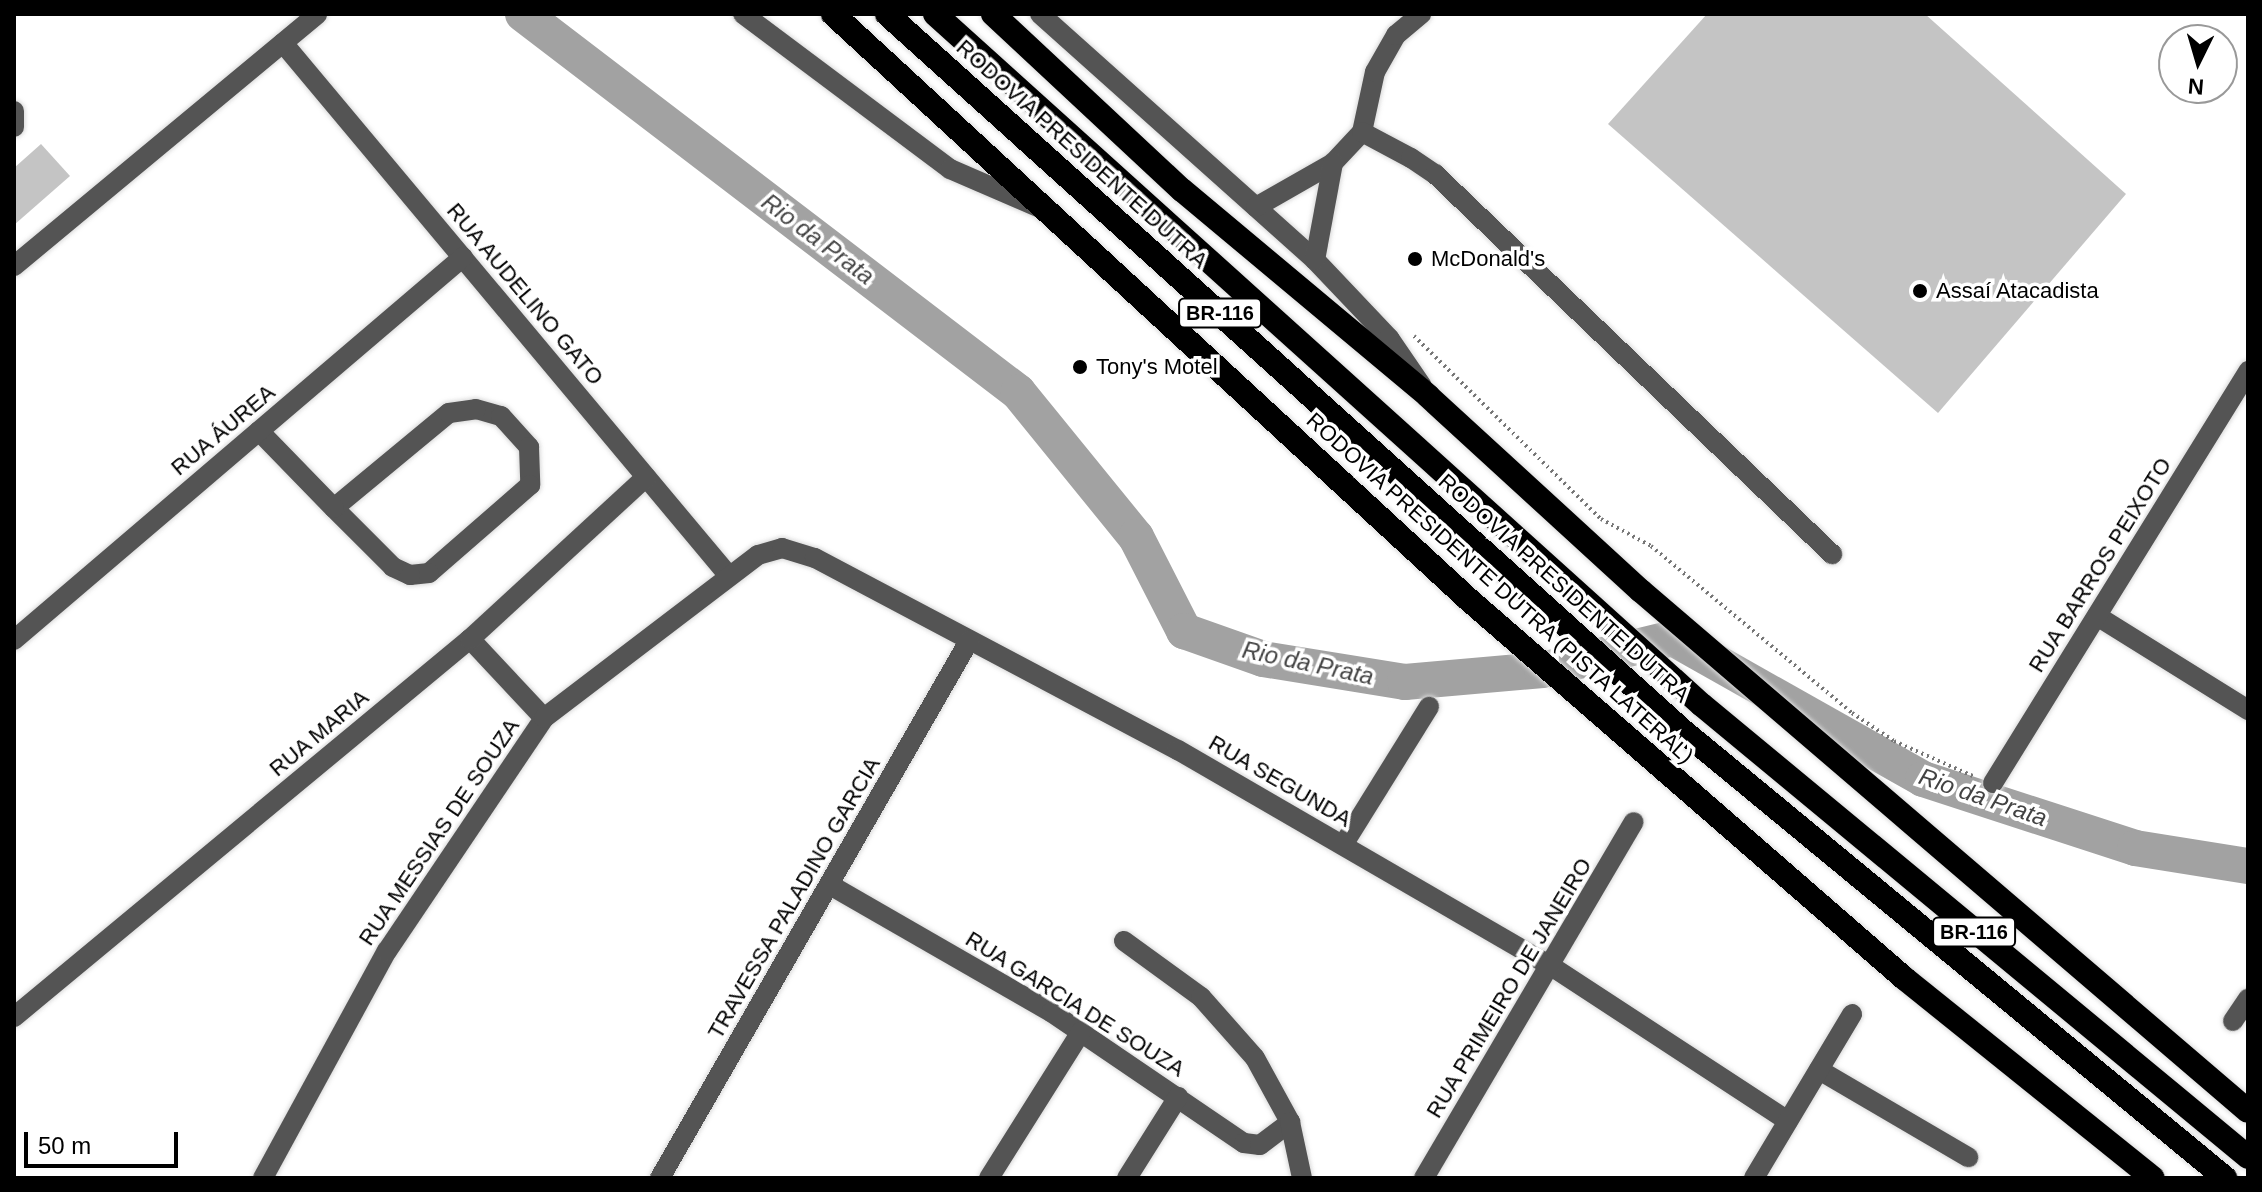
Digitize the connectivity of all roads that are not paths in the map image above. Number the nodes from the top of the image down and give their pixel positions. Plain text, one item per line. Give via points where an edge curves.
1 (317, 14) edge
2 (743, 14) edge
3 (833, 14) edge
4 (887, 14) edge
5 (935, 14) edge
6 (993, 14) edge
7 (1040, 14) edge
8 (1421, 14) edge
9 (283, 43) junction
10 (14, 111) edge
11 (14, 127) edge
12 (1362, 132) junction
13 (1333, 163) junction
14 (1256, 207) junction
15 (1044, 209) junction
16 (463, 257) junction
17 (1315, 260) junction
18 (14, 266) edge
19 (2248, 371) edge
20 (1428, 396) junction
21 (259, 431) junction
22 (646, 477) junction
23 (334, 508) junction
24 (1832, 554) dead end
25 (729, 576) junction
26 (2097, 616) junction
27 (470, 639) junction
28 (14, 640) edge
29 (969, 641) junction
30 (1429, 707) dead end
31 (2248, 710) edge
32 (544, 718) junction
33 (1993, 783) road end
34 (1634, 822) dead end
35 (1343, 845) junction
36 (830, 885) junction
37 (1124, 941) dead end
38 (1551, 966) junction
39 (2248, 999) edge
40 (1852, 1014) dead end
41 (14, 1017) edge
42 (2233, 1021) dead end
43 (1081, 1032) junction
44 (1819, 1070) junction
45 (1178, 1097) junction
46 (2248, 1111) edge
47 (1788, 1121) junction
48 (1290, 1122) junction
49 (1968, 1157) dead end
50 (2248, 1157) edge
51 (263, 1178) edge
52 (660, 1178) edge
53 (989, 1178) edge
54 (1127, 1178) edge
55 (1302, 1178) edge
56 (1424, 1178) edge
57 (1754, 1178) edge
58 (2153, 1178) edge
59 (2225, 1178) edge

1 - 9 street
2 - 15 street via 950,169
3 - 15 highway, RODOVIA PRESIDENTE DUTRA (PISTA LATERAL) / BR-116
4 - 59 highway, RODOVIA PRESIDENTE DUTRA / BR-116 via 1683,731
5 - 50 highway, RODOVIA PRESIDENTE DUTRA / BR-116 via 1702,705
6 - 20 highway, BR-116 via 1182,190
7 - 14 street
8 - 12 street via 1396,35 1375,72
9 - 16 street, RUA AUDELINO GATO
9 - 18 street
10 - 11 street
12 - 13 street
12 - 24 street via 1435,174
13 - 14 street
13 - 17 street
14 - 17 street
15 - 58 highway, RODOVIA PRESIDENTE DUTRA (PISTA LATERAL) / BR-116 via 1468,599 1904,978
16 - 21 street, RUA ÁUREA
16 - 22 street, RUA AUDELINO GATO
17 - 20 street via 1389,338
19 - 26 street, RUA BARROS PEIXOTO
20 - 46 highway, BR-116 via 1641,591
21 - 23 street
21 - 28 street, RUA ÁUREA
22 - 25 street, RUA AUDELINO GATO
22 - 27 street, RUA MARIA
23 - 23 street via 393,567 410,575 429,573 530,485 529,447 501,416 476,409 449,413
25 - 29 street, RUA SEGUNDA via 767,550 800,552
25 - 32 street, RUA MESSIAS DE SOUZA
26 - 31 street
26 - 33 street, RUA BARROS PEIXOTO
27 - 32 street
27 - 41 street, RUA MARIA
29 - 35 street, RUA SEGUNDA via 1178,750
29 - 36 street, TRAVESSA PALADINO GARCIA
30 - 35 street
32 - 51 street, RUA MESSIAS DE SOUZA via 387,951
34 - 38 street, RUA PRIMEIRO DE JANEIRO
35 - 38 street, RUA SEGUNDA
36 - 43 street, RUA GARCIA DE SOUZA
36 - 52 street, TRAVESSA PALADINO GARCIA
37 - 48 street via 1230,1025
38 - 47 street, RUA SEGUNDA
38 - 56 street, RUA PRIMEIRO DE JANEIRO
39 - 42 street
40 - 44 street
43 - 45 street, RUA GARCIA DE SOUZA
43 - 53 street
44 - 47 street
44 - 49 street
45 - 48 street, RUA GARCIA DE SOUZA via 1252,1146
45 - 54 street
47 - 57 street
48 - 55 street

